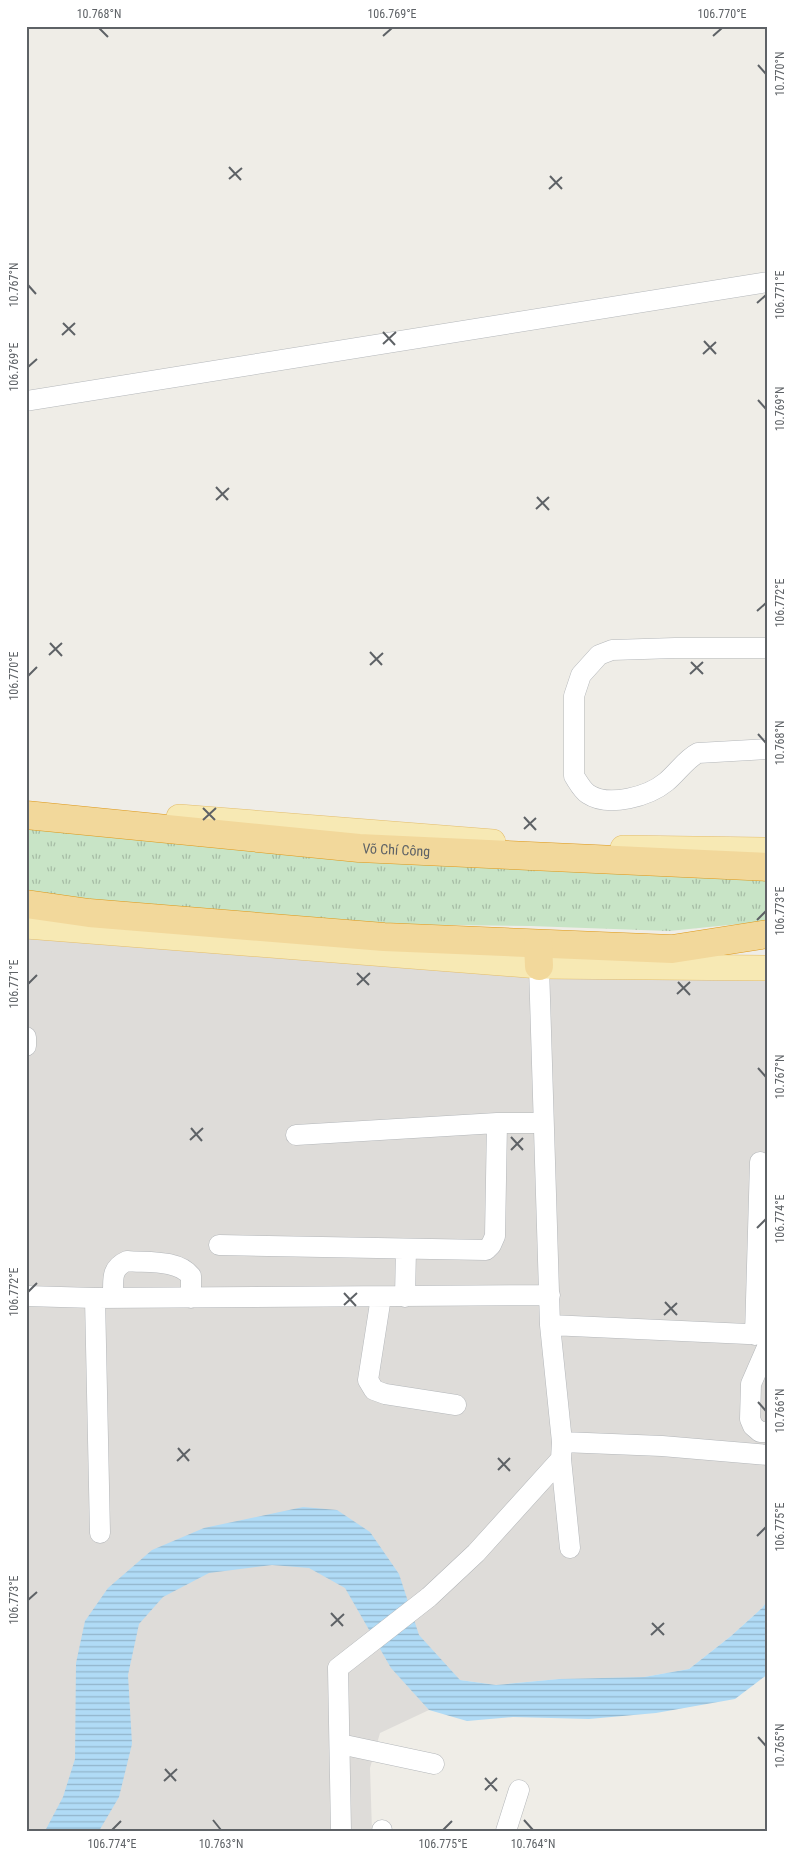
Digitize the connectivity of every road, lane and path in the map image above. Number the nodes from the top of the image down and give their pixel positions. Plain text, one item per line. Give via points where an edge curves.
1 (768, 282) edge
2 (26, 401) edge
3 (768, 648) edge
4 (768, 750) edge
5 (26, 803) edge
6 (26, 816) edge
7 (768, 850) edge
8 (768, 867) edge
9 (26, 904) edge
10 (26, 926) edge
11 (768, 934) edge
12 (672, 949) junction
13 (539, 955) junction
14 (768, 957) edge
15 (768, 968) edge
16 (26, 1037) edge
17 (26, 1046) edge
18 (497, 1123) junction
19 (543, 1123) junction
20 (296, 1135) dead end
21 (760, 1162) dead end
22 (219, 1245) dead end
23 (406, 1249) junction
24 (550, 1295) junction
25 (26, 1296) edge
26 (381, 1297) junction
27 (404, 1297) junction
28 (104, 1298) junction
29 (191, 1298) junction
30 (550, 1325) junction
31 (764, 1338) edge
32 (456, 1404) dead end
33 (768, 1432) edge
34 (562, 1450) junction
35 (768, 1455) edge
36 (100, 1533) dead end
37 (570, 1548) dead end
38 (340, 1744) junction
39 (434, 1764) dead end
40 (519, 1790) dead end
41 (341, 1831) edge
42 (506, 1831) edge

1 - 2 street
3 - 4 street via 612,650 599,655 581,675 574,696 574,776 589,795 608,800 634,798 656,789 698,753
5 - 7 main road, Võ Chí Công via 556,846
6 - 8 highway, Võ Chí Công via 359,848
9 - 13 highway via 88,913 374,937
10 - 13 main road
11 - 12 highway
12 - 13 highway
12 - 14 main road
13 - 15 main road
13 - 19 street
16 - 17 street
18 - 19 street
18 - 20 street
18 - 23 street via 495,1236 491,1245 486,1250
19 - 24 street
21 - 31 street
22 - 23 street
23 - 27 street
24 - 27 street
24 - 30 street
25 - 28 street
26 - 27 street
26 - 29 street
26 - 32 street via 368,1380 374,1390
28 - 29 street
28 - 29 street via 114,1272 126,1261 178,1265 186,1269 191,1276
28 - 36 street
30 - 31 street
30 - 34 street
31 - 33 street via 752,1384 750,1419 760,1432
34 - 35 street via 662,1446
34 - 37 street
34 - 38 street via 476,1553 429,1597 338,1668
38 - 39 street
38 - 41 street
40 - 42 street

